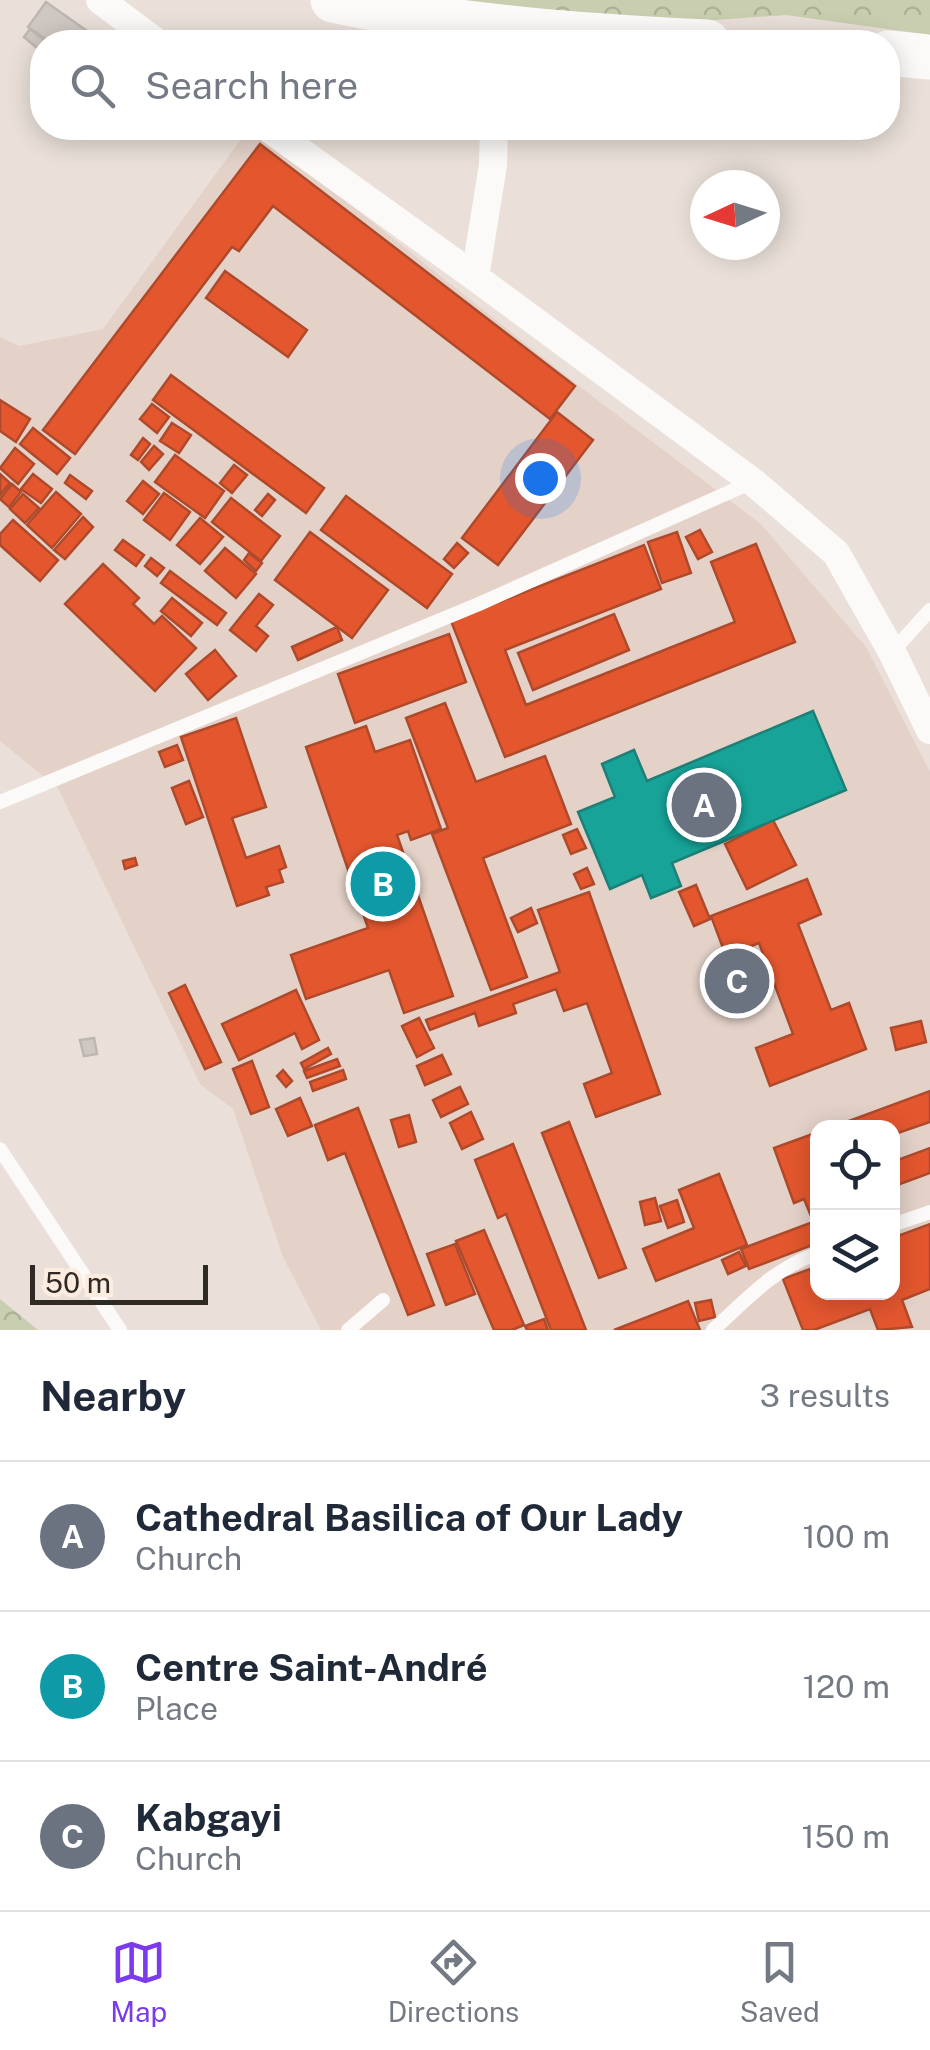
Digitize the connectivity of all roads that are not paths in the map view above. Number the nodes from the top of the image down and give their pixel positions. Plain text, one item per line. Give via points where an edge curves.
1 (100, 0) edge
2 (333, 0) edge
3 (140, 30) edge
4 (476, 30) edge
5 (900, 55) edge
6 (930, 57) edge
7 (285, 140) edge
8 (494, 140) edge
9 (474, 277) junction
10 (753, 482) junction
11 (930, 610) edge
12 (892, 652) junction
13 (930, 730) edge
14 (0, 802) edge
15 (0, 1149) edge
16 (930, 1212) edge
17 (900, 1223) edge
18 (810, 1257) edge
19 (383, 1300) dead end
20 (120, 1330) edge
21 (348, 1330) edge
22 (713, 1330) edge

1 - 3 street
2 - 4 highway
5 - 6 highway
7 - 9 street
8 - 9 street
9 - 10 street
10 - 12 street via 836,553
10 - 14 lane
11 - 12 lane
12 - 13 street
15 - 20 lane
16 - 17 lane
18 - 22 lane via 774,1274
19 - 21 lane

